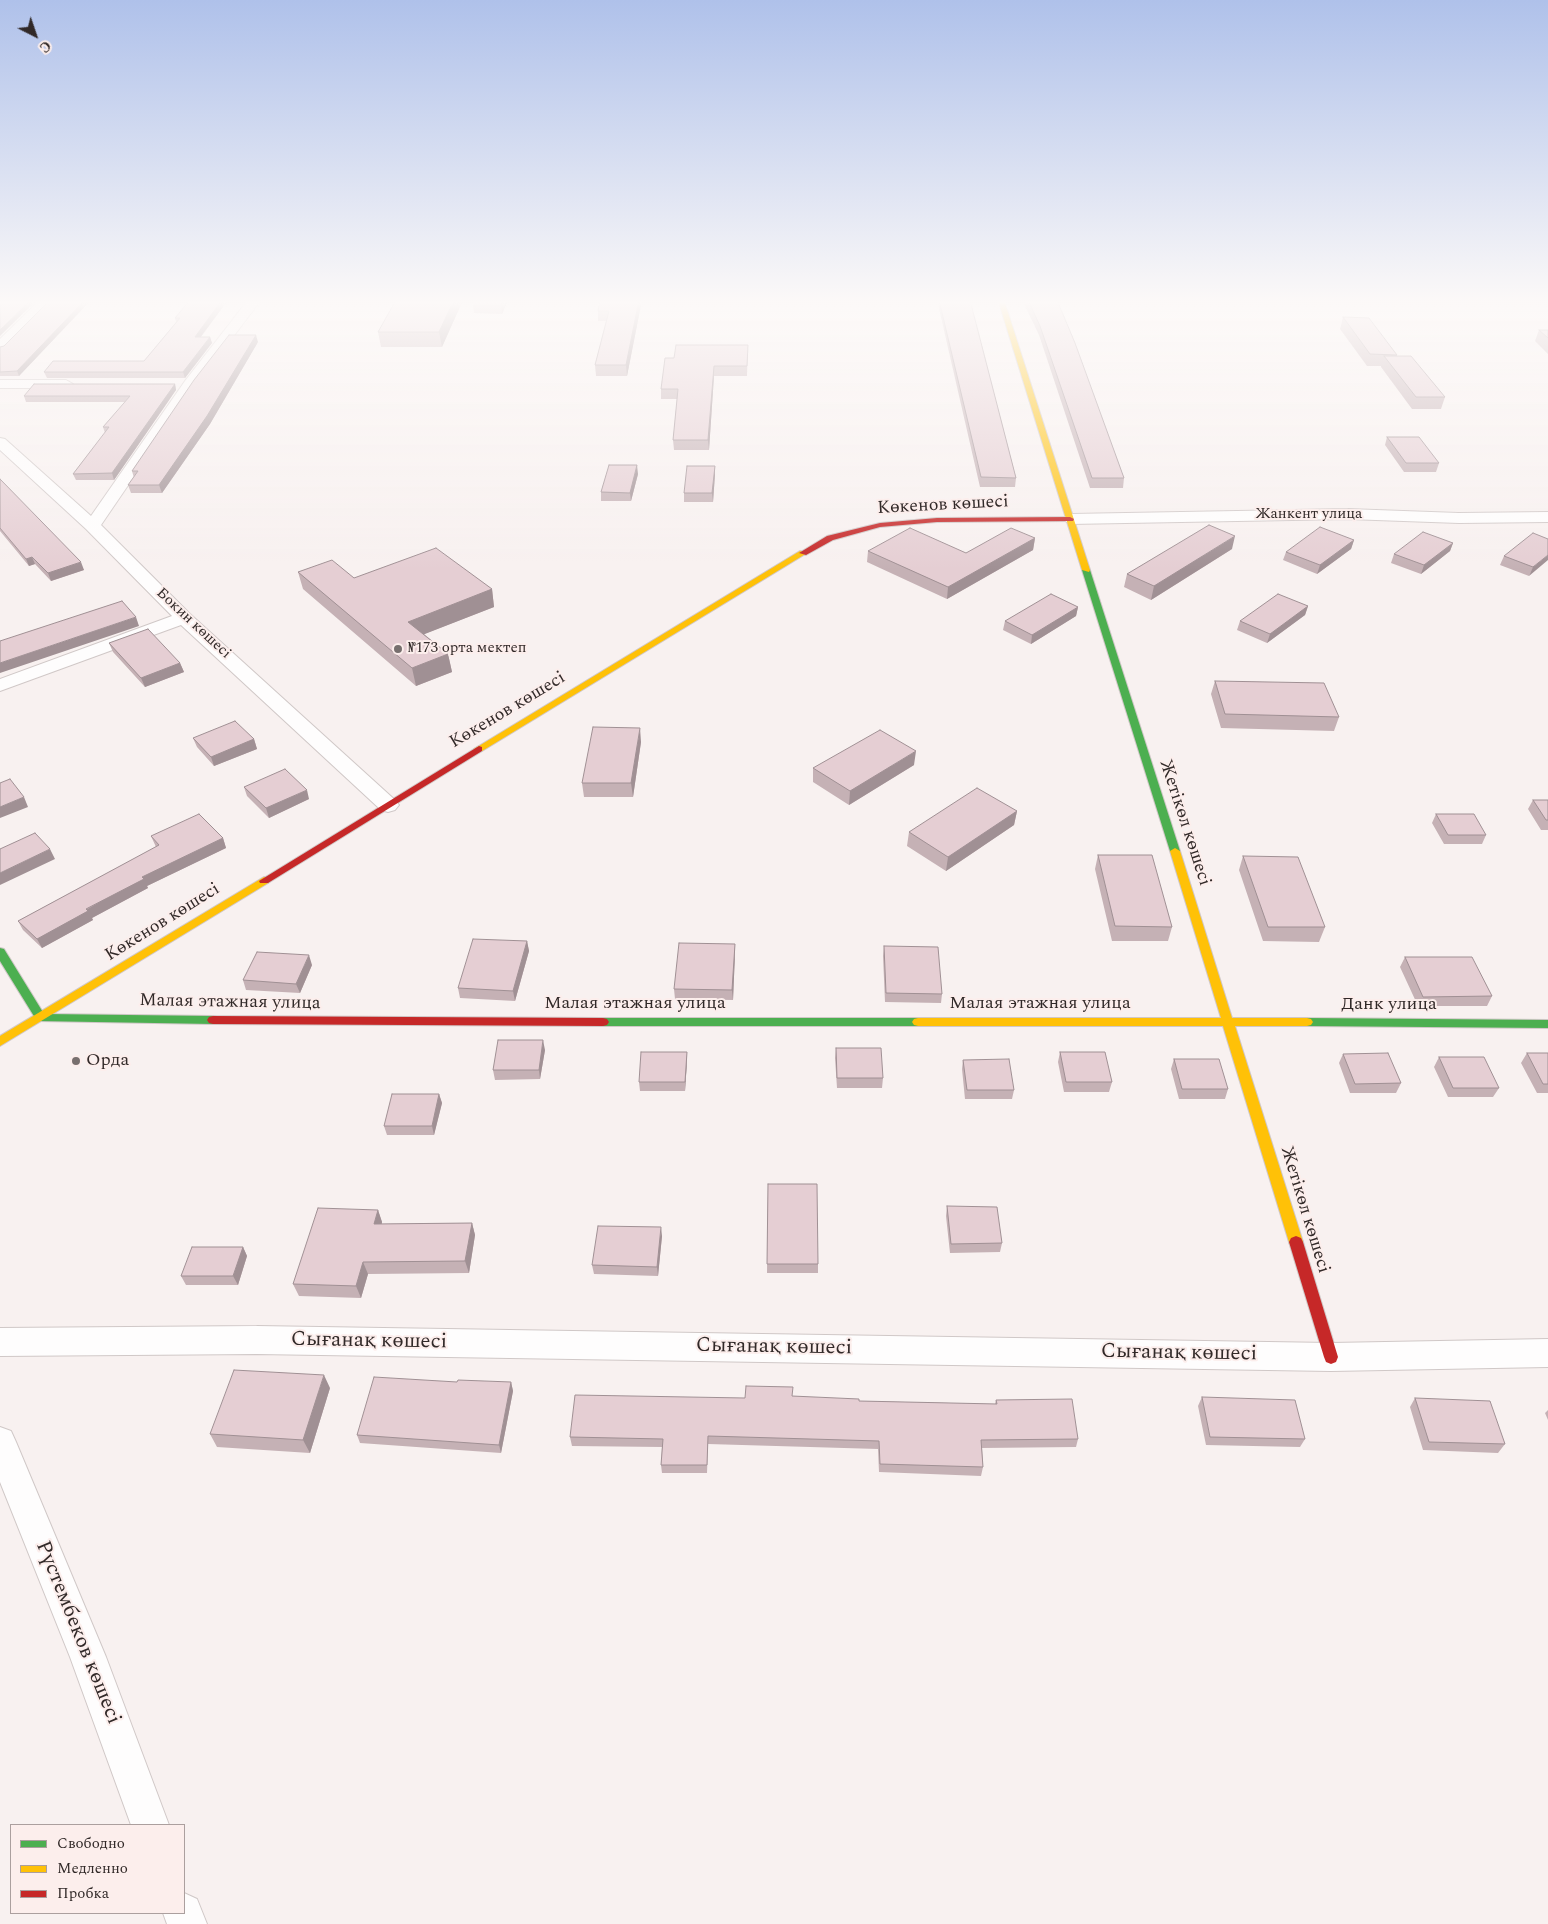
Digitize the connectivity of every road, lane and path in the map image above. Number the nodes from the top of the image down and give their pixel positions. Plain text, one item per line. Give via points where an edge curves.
1 (186, 390) edge
2 (1029, 390) edge
3 (0, 442) edge
4 (1548, 517) edge
5 (1070, 519) junction
6 (92, 526) junction
7 (184, 618) junction
8 (0, 685) edge
9 (388, 805) junction
10 (0, 952) edge
11 (41, 1018) junction
12 (1229, 1022) junction
13 (1548, 1024) edge
14 (0, 1042) edge
15 (0, 1342) edge
16 (1548, 1352) edge
17 (1331, 1357) junction
18 (0, 1442) edge
19 (150, 1824) edge

1 - 6 street
2 - 5 street, Жетікөл көшесі
3 - 6 street, Бокин көшесі
4 - 5 street, Жанкент улица via 1348,514
5 - 9 street, Көкенов көшесі via 937,520 880,525 830,538
5 - 12 street, Жетікөл көшесі
6 - 7 street, Бокин көшесі
7 - 8 street
7 - 9 street, Бокин көшесі
9 - 11 street, Көкенов көшесі
10 - 11 street
11 - 12 street, Малая этажная улица via 461,1022
11 - 14 street, Көкенов көшесі
12 - 13 street, Данк улица
12 - 17 street, Жетікөл көшесі
15 - 17 street, Сығанақ көшесі via 257,1340
16 - 17 street, Сығанақ көшесі
18 - 19 street, Рүстембеков көшесі via 88,1657

